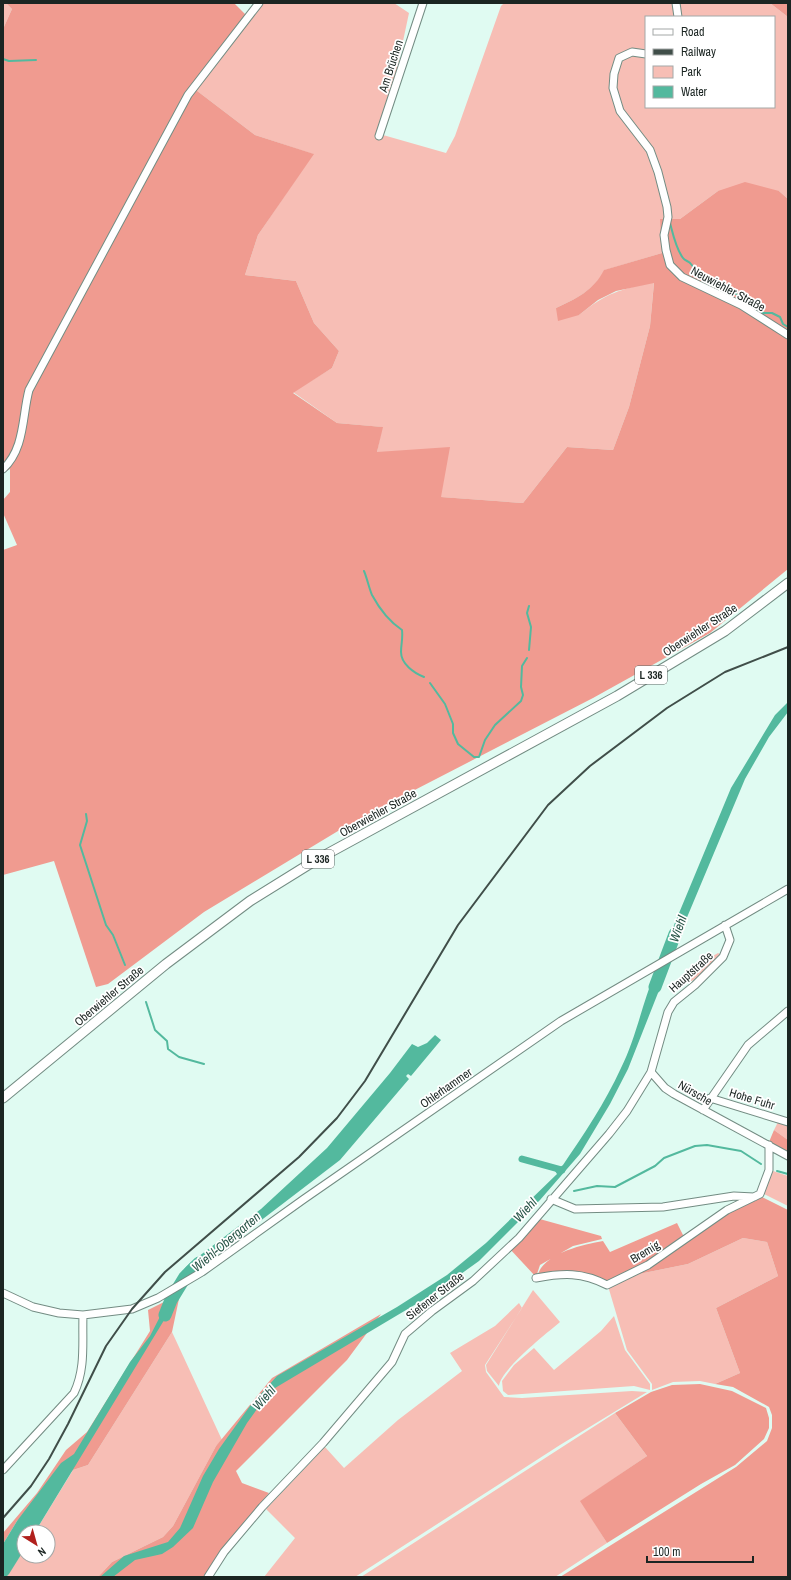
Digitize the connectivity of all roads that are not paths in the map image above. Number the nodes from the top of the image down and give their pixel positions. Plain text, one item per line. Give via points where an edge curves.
1 (259, 3) edge
2 (423, 3) edge
3 (676, 3) edge
4 (678, 16) edge
5 (645, 54) edge
6 (379, 136) dead end
7 (788, 335) edge
8 (3, 469) edge
9 (788, 583) edge
10 (788, 889) edge
11 (725, 925) junction
12 (788, 1011) edge
13 (651, 1072) junction
14 (3, 1098) edge
15 (710, 1098) junction
16 (703, 1110) junction
17 (788, 1122) edge
18 (769, 1145) junction
19 (788, 1156) edge
20 (755, 1197) junction
21 (551, 1199) junction
22 (536, 1278) dead end
23 (3, 1293) edge
24 (83, 1315) junction
25 (3, 1458) edge
26 (9, 1464) junction
27 (3, 1470) edge
28 (208, 1577) edge

1 - 8 street via 188,95 29,390 21,439 13,457
2 - 6 street, Am Brüchen
3 - 4 street
5 - 7 street, Neuwiehler Straße via 632,52 619,58 613,88 620,111 650,150 658,172 667,207 668,217 664,235 670,265 682,277 741,305
9 - 14 main road, Oberwiehler Straße / L 336 via 724,631 617,696 316,860 250,901 166,964
10 - 11 street
11 - 13 street, Hauptstraße via 730,940 723,957 674,1002 668,1012
11 - 24 street, Ohlerhammer via 561,1021 188,1282 132,1309
12 - 15 street via 748,1045
13 - 16 street, Nürsche via 665,1088
13 - 21 street, Siefener Straße via 609,1134
15 - 16 street
15 - 17 street, Hohe Fuhr
16 - 18 street, Nürsche
18 - 19 street, Nürsche
18 - 20 street via 769,1170 760,1194
20 - 21 street via 734,1196 663,1207 575,1209
20 - 22 street, Bremig via 727,1210 648,1265 606,1285 578,1274 561,1273
21 - 28 street, Siefener Straße via 519,1238 473,1281 405,1334 392,1362 323,1443 262,1507 224,1552
23 - 24 street via 33,1307
24 - 26 street via 80,1381 74,1393
25 - 26 street
26 - 27 street

